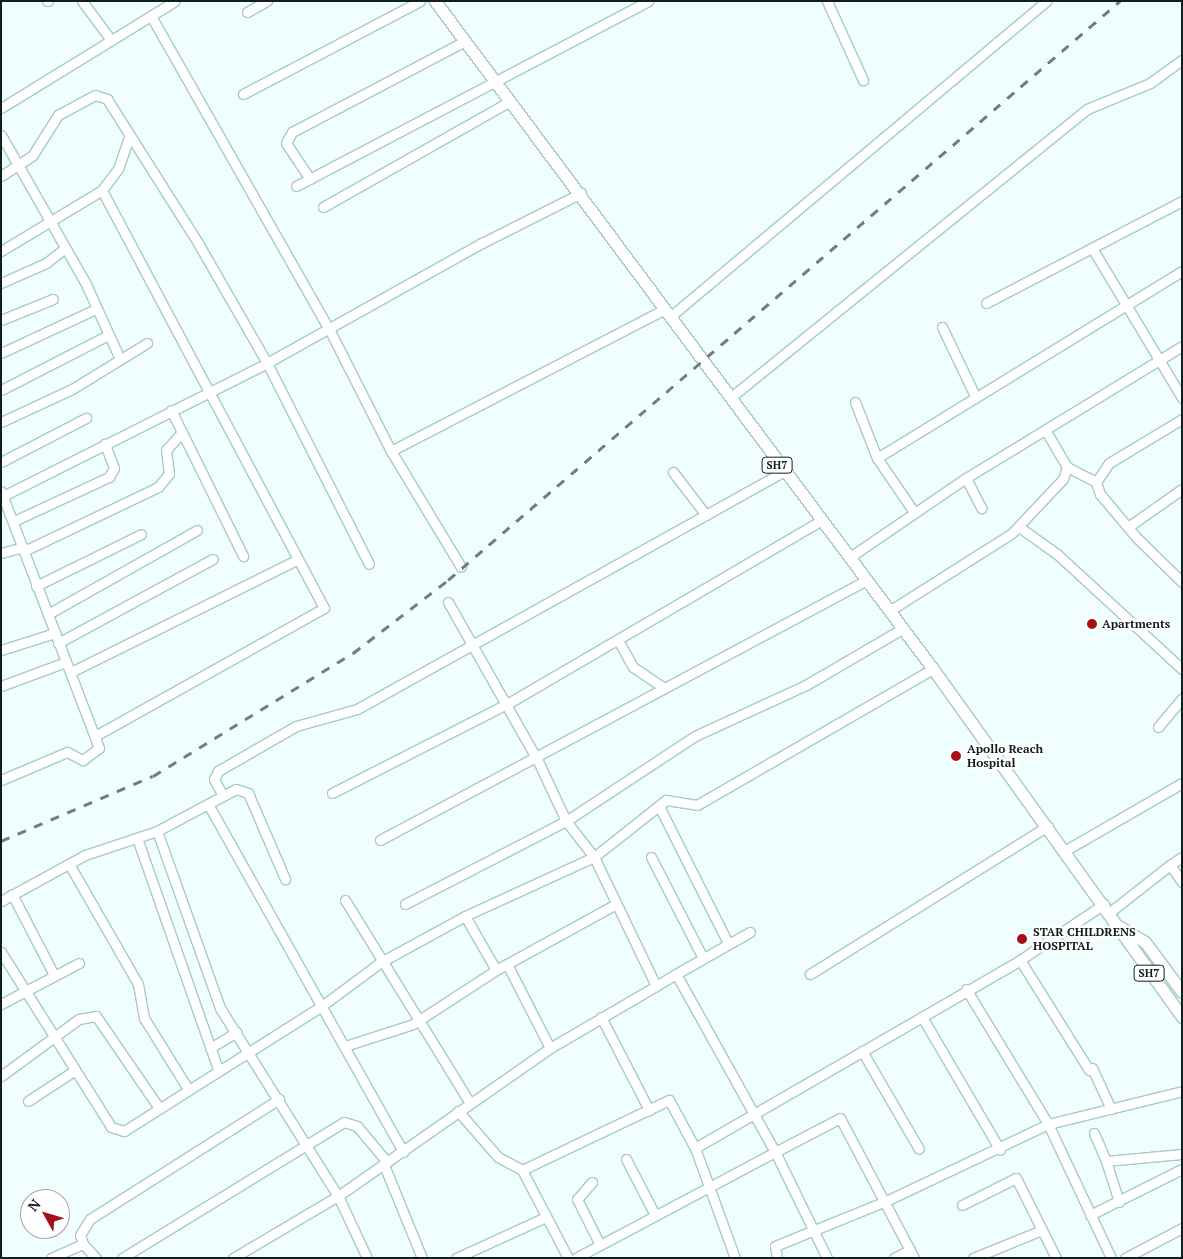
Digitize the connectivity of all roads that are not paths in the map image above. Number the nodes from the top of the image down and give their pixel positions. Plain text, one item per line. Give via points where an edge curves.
1 (82, 1) edge
2 (175, 1) edge
3 (267, 1) edge
4 (420, 1) edge
5 (435, 1) edge
6 (648, 1) edge
7 (827, 1) edge
8 (1046, 1) edge
9 (247, 12) dead end
10 (151, 16) junction
11 (111, 40) junction
12 (465, 41) junction
13 (1182, 60) edge
14 (494, 80) junction
15 (863, 80) dead end
16 (243, 94) dead end
17 (510, 101) junction
18 (1, 108) edge
19 (1, 135) edge
20 (129, 137) junction
21 (18, 168) junction
22 (1, 176) edge
23 (310, 179) junction
24 (296, 186) dead end
25 (102, 190) junction
26 (581, 193) junction
27 (1182, 201) edge
28 (323, 207) dead end
29 (49, 220) junction
30 (65, 248) junction
31 (1092, 248) junction
32 (1, 251) edge
33 (1182, 271) edge
34 (1, 283) edge
35 (53, 298) dead end
36 (986, 303) dead end
37 (1124, 305) junction
38 (96, 309) junction
39 (668, 312) junction
40 (1, 320) edge
41 (328, 327) junction
42 (942, 327) dead end
43 (108, 335) junction
44 (147, 343) dead end
45 (1182, 346) edge
46 (1, 353) edge
47 (119, 357) junction
48 (1158, 361) junction
49 (267, 363) junction
50 (1, 390) edge
51 (209, 390) junction
52 (975, 396) junction
53 (730, 398) junction
54 (1182, 398) edge
55 (855, 402) dead end
56 (172, 410) junction
57 (86, 418) dead end
58 (1182, 419) edge
59 (1, 422) edge
60 (1046, 431) junction
61 (182, 432) junction
62 (105, 444) junction
63 (391, 451) junction
64 (877, 458) junction
65 (1, 462) edge
66 (1067, 468) junction
67 (673, 472) dead end
68 (782, 472) junction
69 (966, 478) junction
70 (1096, 482) junction
71 (1178, 491) edge
72 (2, 494) edge
73 (1182, 502) edge
74 (982, 508) dead end
75 (914, 512) junction
76 (706, 514) junction
77 (822, 520) junction
78 (14, 521) junction
79 (1019, 527) junction
80 (1128, 527) junction
81 (197, 530) dead end
82 (140, 534) dead end
83 (23, 549) junction
84 (1, 553) edge
85 (243, 556) dead end
86 (850, 557) junction
87 (213, 559) dead end
88 (295, 561) junction
89 (368, 564) dead end
90 (461, 567) dead end
91 (867, 580) junction
92 (1182, 582) edge
93 (36, 586) junction
94 (448, 602) dead end
95 (889, 612) junction
96 (48, 614) junction
97 (902, 629) junction
98 (55, 633) junction
99 (618, 640) junction
100 (58, 643) junction
101 (473, 643) junction
102 (1, 650) edge
103 (66, 662) junction
104 (933, 669) junction
105 (1182, 669) edge
106 (71, 672) junction
107 (1, 686) edge
108 (664, 687) junction
109 (1182, 698) edge
110 (507, 704) junction
111 (1158, 727) dead end
112 (95, 736) junction
113 (537, 759) junction
114 (1, 780) edge
115 (1182, 783) edge
116 (332, 793) dead end
117 (222, 794) junction
118 (208, 804) junction
119 (659, 806) junction
120 (566, 821) junction
121 (1048, 826) junction
122 (157, 831) junction
123 (137, 838) junction
124 (380, 840) dead end
125 (1066, 850) junction
126 (594, 857) junction
127 (651, 857) dead end
128 (1182, 857) edge
129 (69, 864) junction
130 (1170, 865) junction
131 (285, 879) dead end
132 (1182, 882) edge
133 (12, 894) junction
134 (345, 900) dead end
135 (1, 901) edge
136 (405, 904) dead end
137 (616, 904) junction
138 (1107, 908) junction
139 (465, 916) junction
140 (1120, 927) junction
141 (750, 932) dead end
142 (728, 943) junction
143 (1, 952) edge
144 (704, 958) junction
145 (1020, 960) junction
146 (381, 962) junction
147 (79, 963) dead end
148 (507, 964) junction
149 (496, 970) junction
150 (53, 973) junction
151 (676, 974) junction
152 (810, 974) dead end
153 (656, 986) junction
154 (1180, 987) edge
155 (25, 989) junction
156 (966, 989) junction
157 (1163, 992) junction
158 (1, 1004) edge
159 (323, 1005) junction
160 (922, 1017) junction
161 (1182, 1017) edge
162 (602, 1018) junction
163 (417, 1021) junction
164 (237, 1032) junction
165 (54, 1038) junction
166 (345, 1046) junction
167 (210, 1048) junction
168 (550, 1048) junction
169 (248, 1049) junction
170 (862, 1052) junction
171 (218, 1069) junction
172 (75, 1070) junction
173 (1, 1076) edge
174 (188, 1089) junction
175 (1182, 1091) edge
176 (279, 1099) junction
177 (28, 1101) dead end
178 (470, 1103) junction
179 (159, 1108) junction
180 (1111, 1109) junction
181 (649, 1110) junction
182 (458, 1111) junction
183 (755, 1113) junction
184 (1048, 1124) junction
185 (1094, 1133) dead end
186 (305, 1144) junction
187 (695, 1148) junction
188 (919, 1149) dead end
189 (1000, 1150) junction
190 (403, 1152) junction
191 (775, 1152) junction
192 (1182, 1154) edge
193 (626, 1159) dead end
194 (1106, 1161) junction
195 (385, 1164) junction
196 (1182, 1169) edge
197 (522, 1170) junction
198 (592, 1182) dead end
199 (708, 1190) junction
200 (338, 1196) junction
201 (886, 1201) junction
202 (1119, 1202) junction
203 (962, 1206) dead end
204 (655, 1215) junction
205 (1090, 1215) junction
206 (546, 1217) junction
207 (1182, 1228) edge
208 (811, 1230) junction
209 (1042, 1230) junction
210 (83, 1244) junction
211 (600, 1245) junction
212 (992, 1249) junction
213 (912, 1254) edge
214 (51, 1258) edge
215 (96, 1258) edge
216 (122, 1258) edge
217 (233, 1258) edge
218 (367, 1258) edge
219 (422, 1258) edge
220 (456, 1258) edge
221 (568, 1258) edge
222 (576, 1258) edge
223 (735, 1258) edge
224 (777, 1258) edge
225 (827, 1258) edge
226 (894, 1258) edge
227 (973, 1258) edge
228 (997, 1258) edge
229 (1056, 1258) edge
230 (1110, 1258) edge
231 (1124, 1258) edge

1 - 11 street
2 - 10 street
3 - 9 street
4 - 16 street
5 - 12 main road, SH7
6 - 14 street
7 - 15 street
8 - 39 street
10 - 11 street
10 - 41 street
11 - 18 street
12 - 14 main road, SH7
12 - 23 street via 292,132 286,144
13 - 53 street via 1150,83 1087,109
14 - 17 main road, SH7
14 - 23 street
17 - 26 main road, SH7
17 - 28 street
19 - 21 street
20 - 21 street via 107,99 95,95 53,119 32,156
20 - 25 street via 118,169
20 - 49 street via 198,243
21 - 22 street
21 - 29 street
23 - 24 street
25 - 29 street
25 - 51 street
26 - 39 main road, SH7
26 - 41 street
27 - 31 street
29 - 30 street
29 - 32 street
30 - 34 street via 46,263
30 - 38 street
31 - 36 street
31 - 37 street
33 - 37 street
35 - 40 street
37 - 48 street
37 - 52 street
38 - 43 street
38 - 46 street
39 - 53 main road, SH7
39 - 63 street
41 - 49 street
41 - 63 street
42 - 52 street
43 - 47 street
43 - 50 street
44 - 47 street
45 - 48 street
47 - 59 street via 72,389
48 - 54 street
48 - 60 street
49 - 51 street
49 - 89 street
51 - 56 street
51 - 88 street
52 - 64 street
53 - 68 main road, SH7
55 - 64 street
56 - 61 street
56 - 62 street
57 - 65 street
58 - 70 street via 1109,463
60 - 66 street
60 - 69 street
61 - 83 street via 166,450 168,474 158,487
61 - 85 street
62 - 72 street
62 - 78 street via 114,468 109,477
63 - 90 street
64 - 75 street
66 - 70 street
66 - 79 street via 1063,478
67 - 76 street
68 - 76 street
68 - 77 main road, SH7
69 - 74 street
69 - 75 street
70 - 80 street via 1100,494
71 - 73 street
71 - 80 street
72 - 78 street
75 - 86 street
76 - 101 street
77 - 86 main road, SH7
77 - 99 street
78 - 83 street
79 - 95 street
79 - 105 street via 1057,554
80 - 92 street
81 - 96 street
82 - 93 street
83 - 84 street
83 - 93 street
86 - 91 main road, SH7
87 - 100 street
88 - 106 street
88 - 112 street via 324,608
91 - 95 main road, SH7
91 - 108 street
93 - 96 street
94 - 101 street
95 - 97 main road, SH7
96 - 98 street
97 - 104 main road, SH7
97 - 120 street via 780,698 695,736
98 - 100 street
98 - 102 street
99 - 108 street via 633,667
99 - 110 street
100 - 103 street
101 - 110 street
101 - 117 street via 357,709 304,722 218,771 214,779
103 - 106 street
103 - 107 street
104 - 119 street via 697,805 666,800
104 - 121 main road, SH7
106 - 112 street
108 - 113 street
109 - 111 street
110 - 113 street
110 - 116 street
112 - 114 street via 99,751 92,757 83,760 67,752
113 - 120 street
113 - 124 street
115 - 125 street
117 - 118 street
117 - 131 street via 240,788 248,793
118 - 122 street
118 - 159 street via 290,955
119 - 126 street
119 - 142 street
120 - 126 street
120 - 136 street
121 - 125 main road, SH7
121 - 152 street
122 - 123 street
122 - 164 street via 185,900 214,994
123 - 129 street
123 - 167 street
125 - 138 main road, SH7
126 - 137 street
126 - 139 street
127 - 144 street
128 - 130 street
129 - 133 street
129 - 174 street via 134,977 144,1018
130 - 132 street
130 - 138 street
133 - 135 street
133 - 150 street
134 - 146 street
137 - 148 street
137 - 153 street
138 - 140 main road, SH7
138 - 145 street
139 - 146 street
139 - 149 street
140 - 154 main road, SH7 via 1145,942
140 - 157 main road, SH7 via 1133,952
141 - 142 street
142 - 144 street
143 - 155 street
144 - 151 street
145 - 156 street
145 - 180 street via 1090,1069
146 - 159 street
146 - 163 street
147 - 150 street
148 - 149 street
148 - 168 street
149 - 163 street
150 - 155 street
151 - 153 street
151 - 183 street
153 - 162 street
154 - 157 street
155 - 158 street
155 - 165 street
156 - 160 street
156 - 184 street
157 - 161 main road, SH7
159 - 166 street
159 - 169 street
160 - 170 street
160 - 189 street
162 - 168 street
162 - 181 street
163 - 166 street via 386,1036
163 - 178 street
164 - 167 street
164 - 169 street
165 - 172 street
165 - 173 street
165 - 179 street via 79,1019 96,1016
166 - 190 street
167 - 171 street
168 - 178 street
169 - 171 street
169 - 176 street
170 - 183 street
170 - 188 street
171 - 174 street
172 - 177 street
172 - 179 street via 119,1132
174 - 179 street
175 - 180 street
176 - 186 street
176 - 210 street via 90,1219 80,1235
178 - 182 street
180 - 184 street
181 - 187 street via 669,1100
181 - 197 street
182 - 190 street
182 - 197 street via 498,1157
183 - 187 street
183 - 191 street
184 - 189 street
184 - 205 street
185 - 194 street
186 - 195 street via 349,1122
186 - 200 street
186 - 216 street
187 - 199 street
189 - 201 street
190 - 195 street
191 - 199 street
191 - 201 street via 840,1118
191 - 208 street
192 - 194 street
193 - 204 street
194 - 202 street
195 - 200 street
195 - 219 street
196 - 202 street
197 - 206 street
198 - 211 street via 577,1198
199 - 204 street
199 - 223 street
200 - 217 street
200 - 218 street
201 - 208 street
201 - 213 street
202 - 205 street
203 - 209 street via 1016,1178
204 - 211 street
205 - 230 street
206 - 220 street
206 - 221 street
207 - 231 street
208 - 224 street via 775,1246
208 - 225 street
209 - 212 street
209 - 229 street
210 - 214 street
210 - 215 street
211 - 222 street
212 - 227 street
212 - 228 street
213 - 226 street

